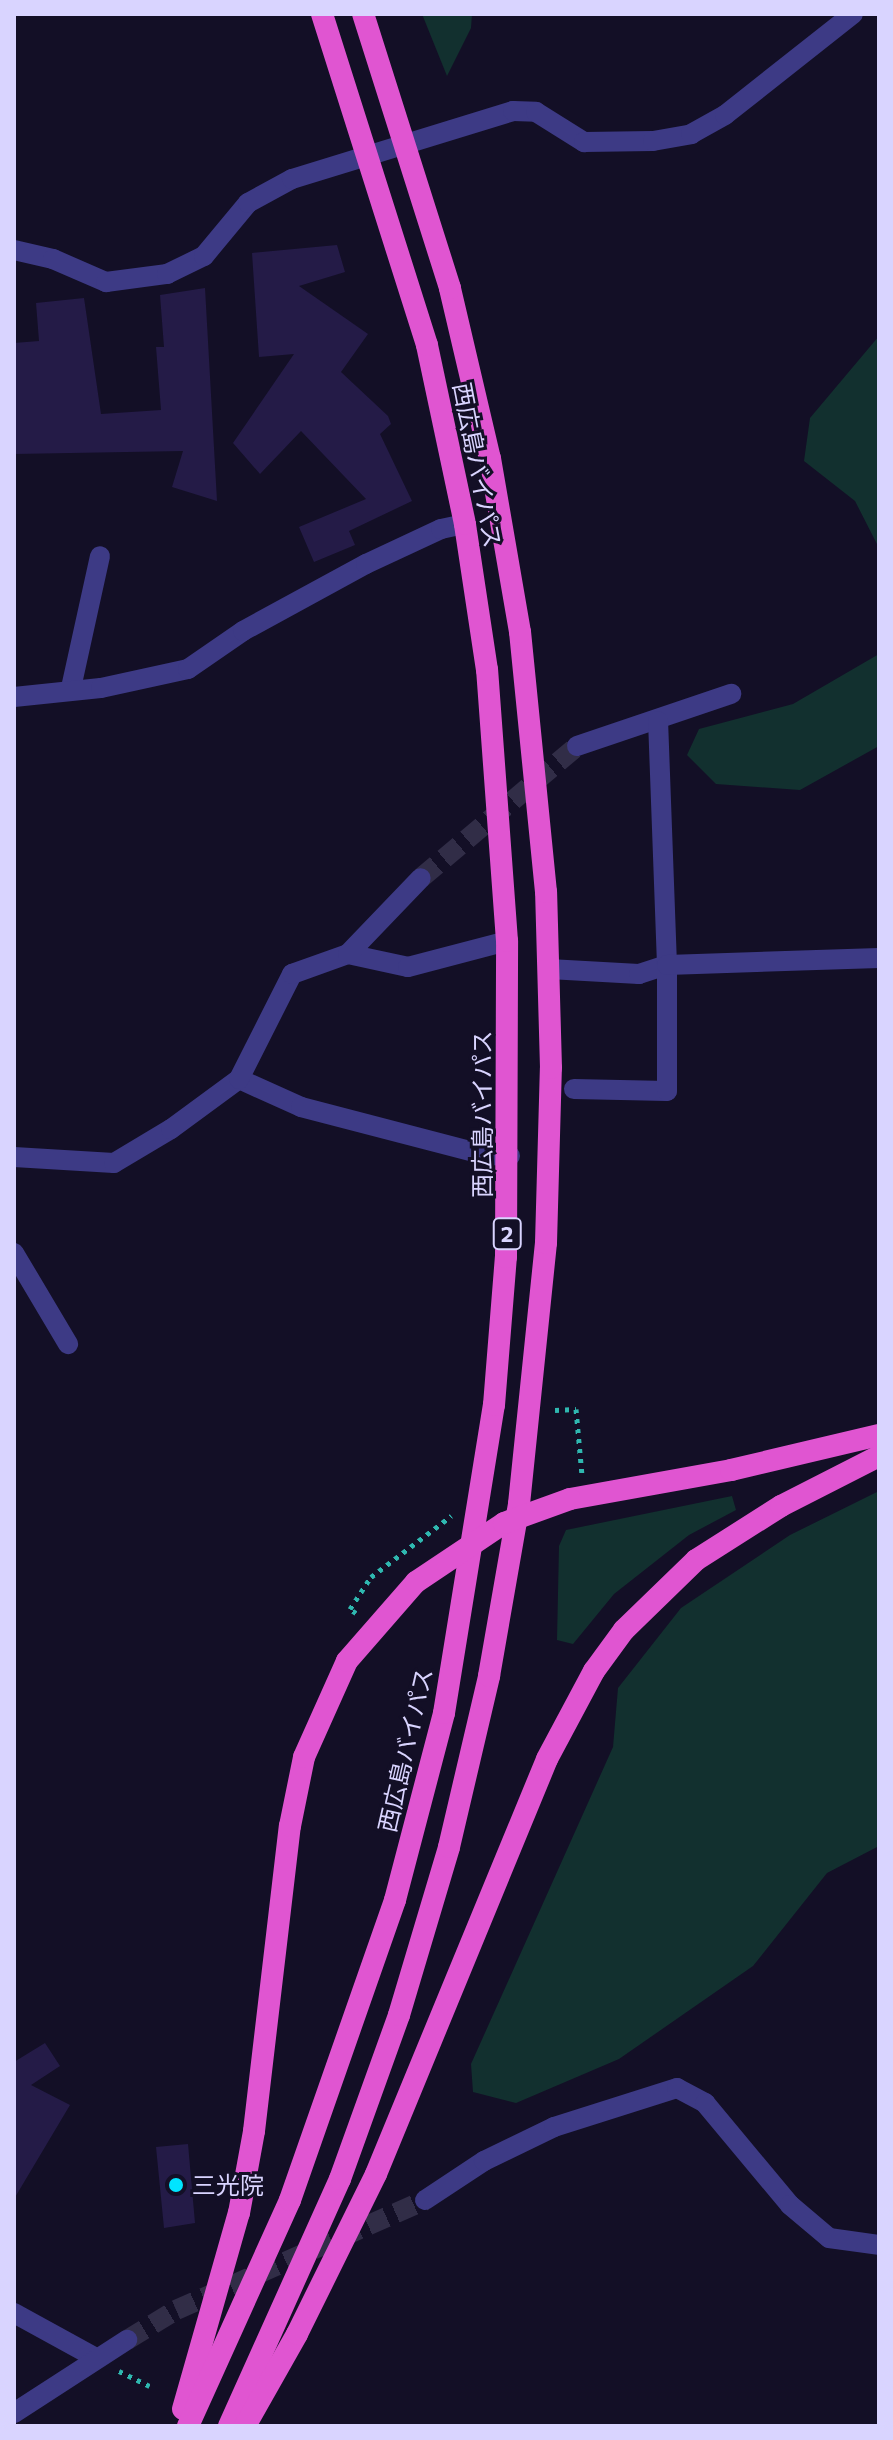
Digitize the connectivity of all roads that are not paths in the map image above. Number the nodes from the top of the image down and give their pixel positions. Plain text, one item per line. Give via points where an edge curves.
1 (322, 14) edge
2 (363, 14) edge
3 (853, 14) edge
4 (408, 144) junction
5 (369, 156) junction
6 (14, 250) edge
7 (465, 524) junction
8 (100, 556) dead end
9 (71, 688) junction
10 (731, 694) dead end
11 (14, 697) edge
12 (658, 721) junction
13 (577, 746) tunnel mouth
14 (421, 878) tunnel mouth
15 (507, 941) junction
16 (348, 954) junction
17 (879, 958) edge
18 (667, 965) junction
19 (549, 969) junction
20 (239, 1079) junction
21 (574, 1089) dead end
22 (510, 1156) junction
23 (14, 1157) edge
24 (14, 1253) edge
25 (68, 1344) dead end
26 (879, 1435) edge
27 (879, 1456) edge
28 (425, 2200) tunnel mouth
29 (879, 2245) edge
30 (14, 2313) edge
31 (127, 2340) tunnel mouth
32 (94, 2357) junction
33 (14, 2413) edge
34 (179, 2426) edge
35 (188, 2426) edge
36 (229, 2426) edge
37 (245, 2426) edge

1 - 5 highway, 西広島バイパス / 2
2 - 4 highway, 西広島バイパス / 2
3 - 4 street via 725,115 691,134 653,141 584,142 525,110
4 - 5 street
4 - 19 highway, 西広島バイパス / 2 via 471,373 506,545 537,777
5 - 6 street via 300,176 253,200 204,256 167,274 106,282 53,259
5 - 7 highway, 西広島バイパス / 2 via 427,345
7 - 9 street via 441,529 366,564 243,631 188,669 101,688
7 - 15 highway, 西広島バイパス / 2 via 487,670
8 - 9 street
9 - 11 street
10 - 12 street
12 - 13 street
12 - 18 street
14 - 16 street
15 - 16 street via 408,967
15 - 22 highway, 西広島バイパス / 2
16 - 20 street via 292,974
17 - 18 street
18 - 19 street via 639,974
18 - 21 street via 667,1091
19 - 36 highway, 西広島バイパス / 2 via 550,1155 540,1330 519,1504 489,1676 449,1847 385,2056 306,2260
20 - 22 street via 301,1107 485,1155
20 - 23 street via 114,1163
22 - 35 highway, 西広島バイパス / 2 via 494,1405 444,1713 395,1900 337,2075 290,2200
24 - 25 street
26 - 34 highway, bridge via 761,1464 570,1499 504,1523 416,1582 367,1632 330,1692 295,1791 265,2060 239,2213
27 - 37 highway via 781,1506 696,1560 624,1630 586,1684 557,1736 376,2174
28 - 29 street via 484,2161 554,2127 677,2088 705,2103 790,2205 829,2238
30 - 32 street
31 - 32 street
32 - 33 street

